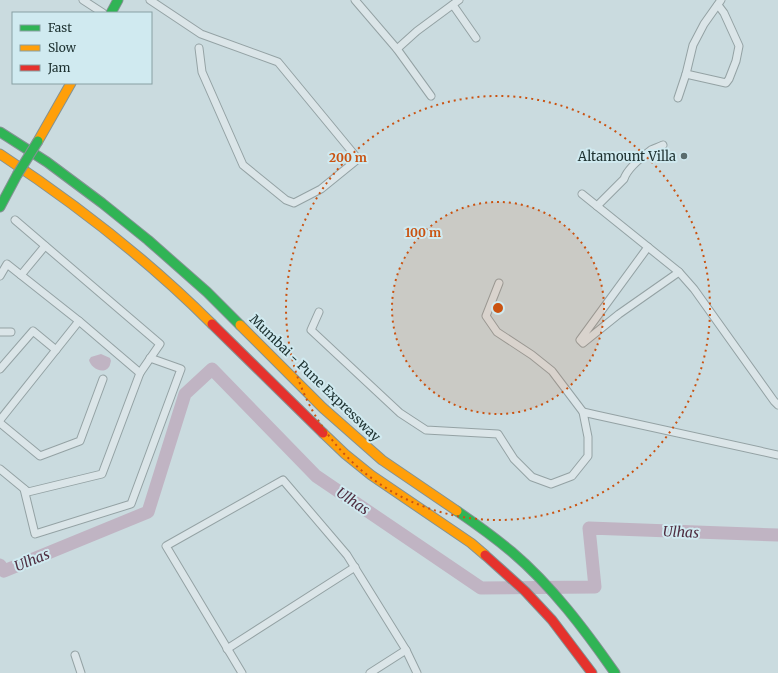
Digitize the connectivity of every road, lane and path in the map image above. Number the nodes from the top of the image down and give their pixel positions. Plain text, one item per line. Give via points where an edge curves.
1 (83, 0) edge
2 (118, 0) edge
3 (150, 0) edge
4 (355, 0) edge
5 (456, 2) edge
6 (720, 2) edge
7 (101, 12) edge
8 (112, 12) edge
9 (476, 38) dead end
10 (199, 48) dead end
11 (397, 49) junction
12 (686, 74) junction
13 (70, 84) edge
14 (431, 96) dead end
15 (678, 98) dead end
16 (0, 132) edge
17 (663, 145) dead end
18 (0, 154) edge
19 (582, 194) dead end
20 (0, 206) edge
21 (597, 206) junction
22 (14, 220) dead end
23 (45, 246) junction
24 (648, 247) junction
25 (679, 272) junction
26 (21, 275) junction
27 (0, 276) edge
28 (499, 283) dead end
29 (319, 312) dead end
30 (79, 321) junction
31 (0, 332) edge
32 (11, 332) dead end
33 (56, 350) junction
34 (150, 358) junction
35 (0, 369) edge
36 (140, 373) junction
37 (103, 379) dead end
38 (778, 405) edge
39 (582, 412) junction
40 (0, 421) edge
41 (778, 455) edge
42 (0, 468) edge
43 (24, 489) junction
44 (355, 567) junction
45 (227, 649) junction
46 (406, 650) junction
47 (75, 654) dead end
48 (81, 673) edge
49 (242, 673) edge
50 (370, 673) edge
51 (417, 673) edge
52 (592, 673) edge
53 (615, 673) edge

1 - 7 street
2 - 8 main road
3 - 10 street via 201,34 278,62 358,159 321,189 294,203 286,200 243,165 202,72
4 - 11 street
5 - 9 street
5 - 11 street
6 - 12 street via 693,45
6 - 12 street via 739,46 729,79 726,83
11 - 14 street
12 - 15 street
13 - 20 main road, bridge
16 - 53 main road, Mumbai - Pune Expressway via 47,162 148,240 207,292 323,408 382,460 482,528 512,552 566,607
17 - 21 street via 640,159
18 - 52 main road via 36,178 135,254 194,306 345,454 371,475 470,543 502,570 552,620
19 - 21 street
21 - 24 street
22 - 23 street
23 - 26 street
23 - 34 street via 160,344
24 - 25 street
24 - 25 street via 580,340 583,342
25 - 38 street
26 - 27 street via 7,264
26 - 30 street
28 - 39 street via 486,316 496,332 552,371
29 - 39 street via 311,330 400,413 426,430 498,434 514,458 532,477 551,484 572,476 588,456 588,437
30 - 33 street
30 - 36 street
31 - 32 street
33 - 35 street via 33,331
33 - 40 street
34 - 36 street
34 - 43 street via 181,369 131,504 35,534
36 - 43 street via 102,474 28,492
37 - 40 street via 80,441 40,456
39 - 41 street
42 - 43 street
44 - 45 street
44 - 45 street via 283,480 166,546
44 - 46 street
45 - 49 street
46 - 50 street
46 - 51 street
47 - 48 street

